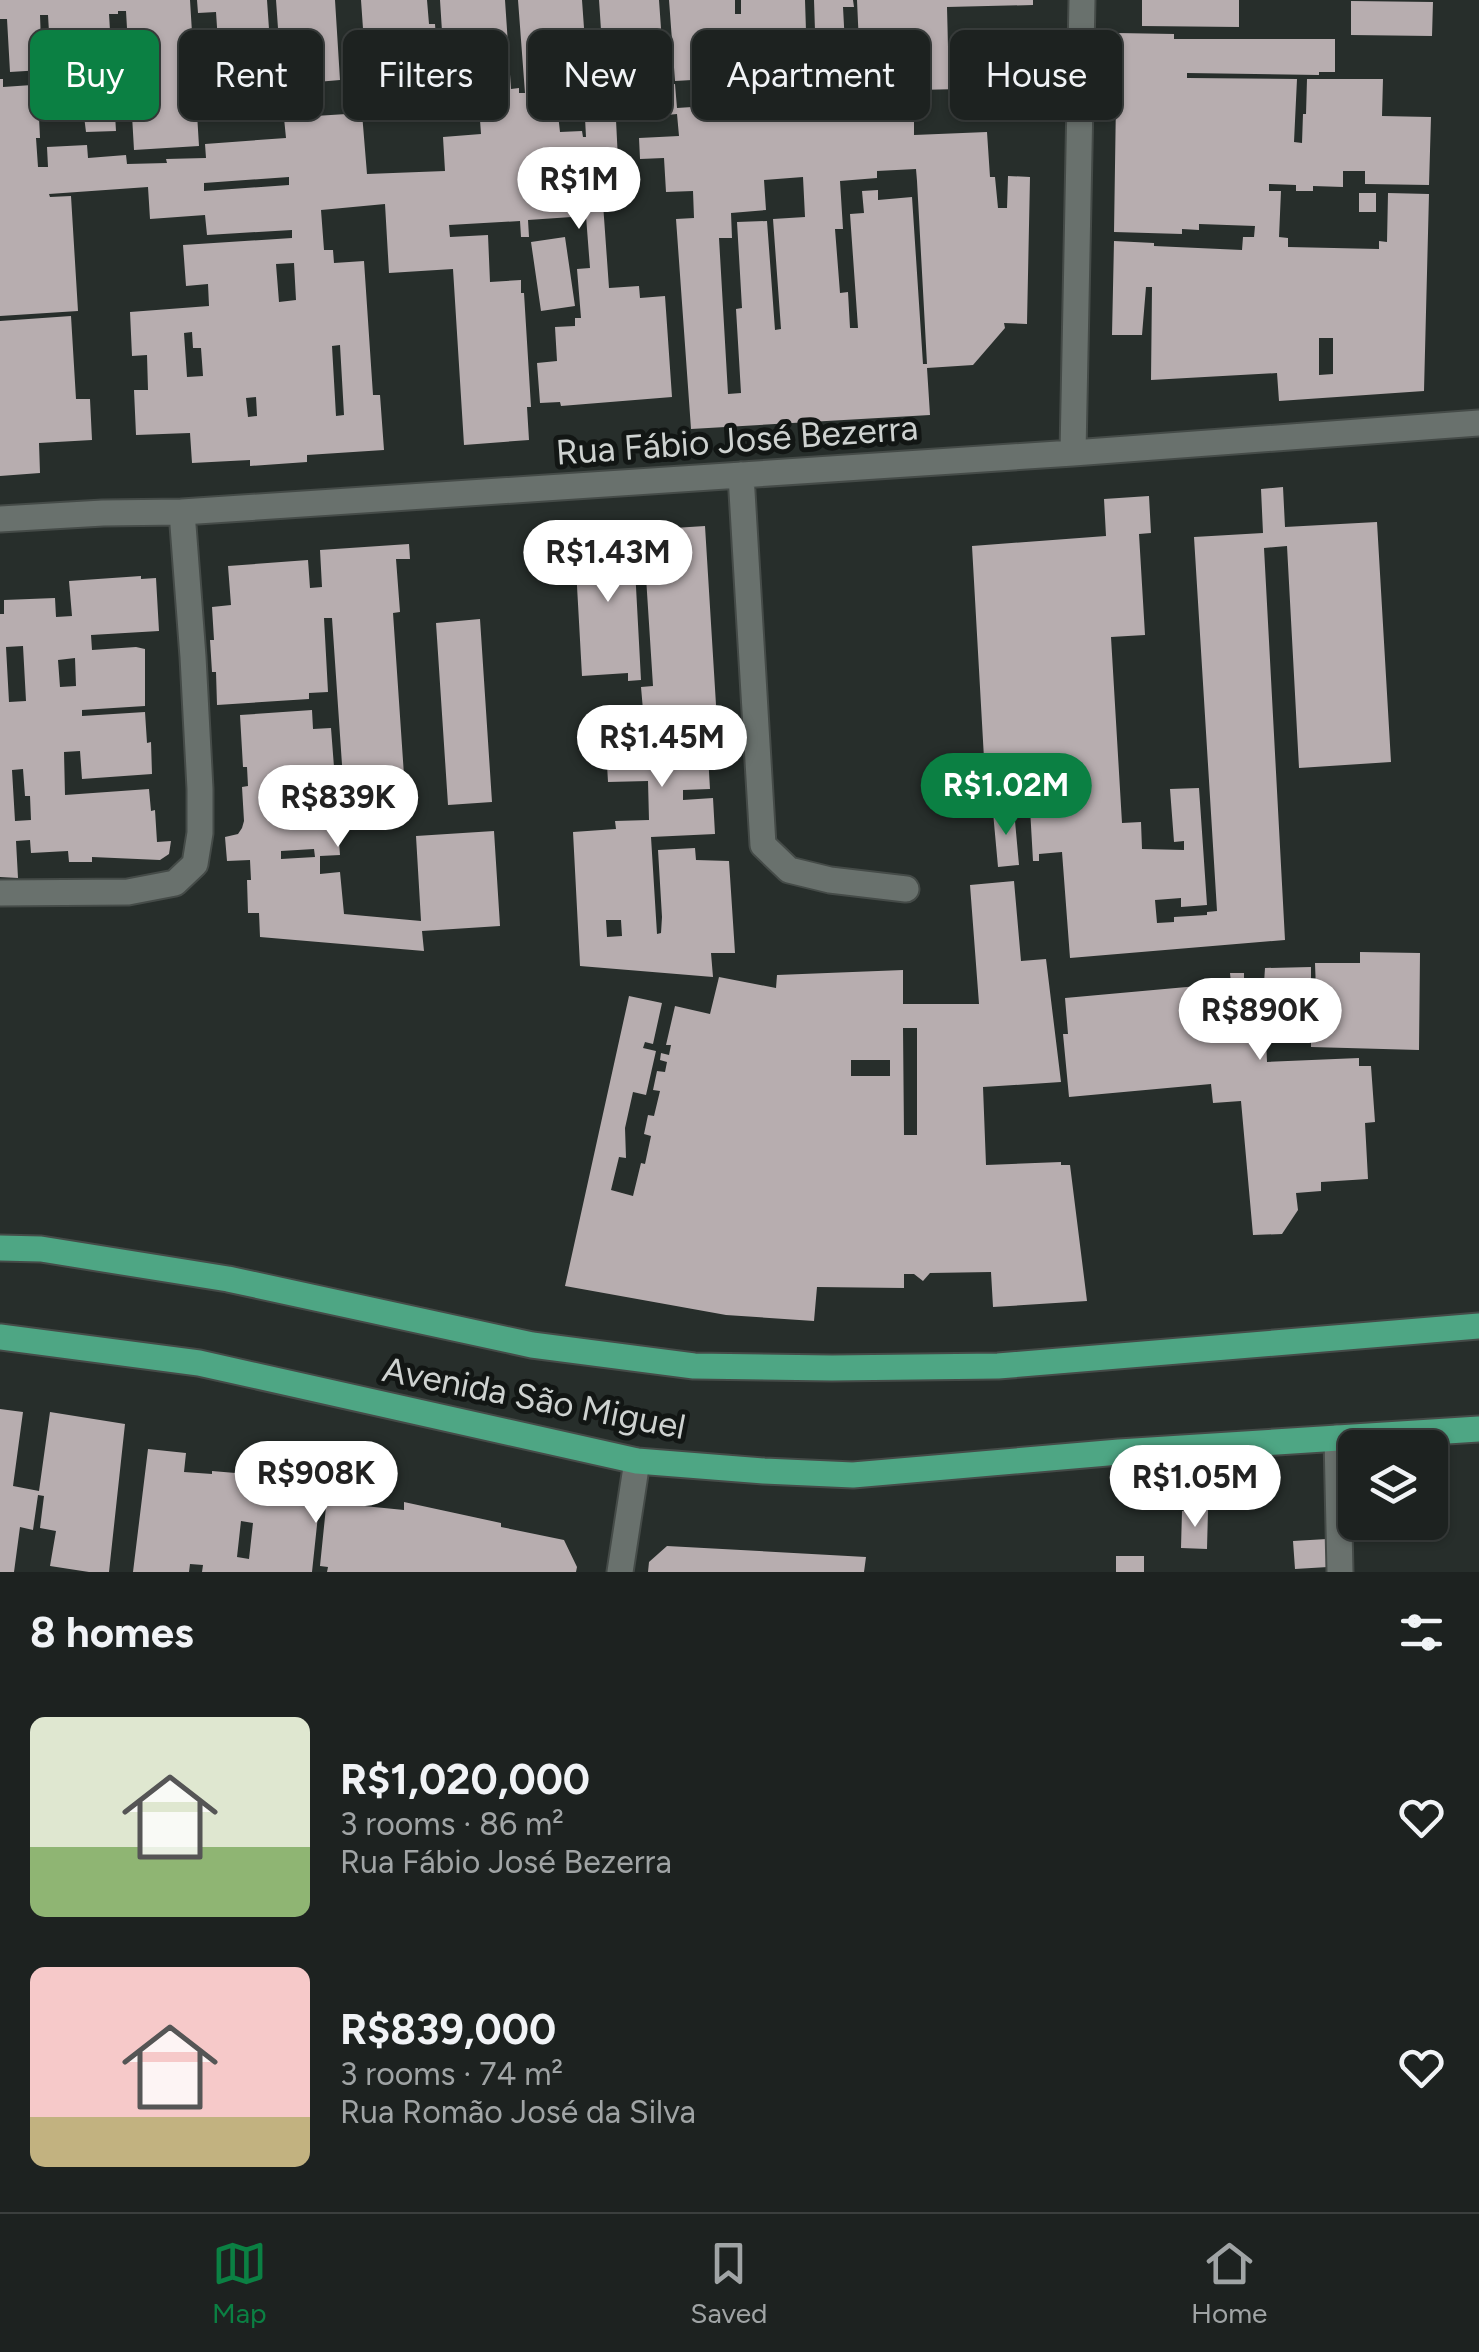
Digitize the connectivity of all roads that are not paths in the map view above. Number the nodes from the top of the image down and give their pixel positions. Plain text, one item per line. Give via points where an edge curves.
1 (1082, 0) edge
2 (1479, 423) edge
3 (1073, 454) junction
4 (742, 475) junction
5 (182, 512) junction
6 (0, 519) edge
7 (906, 889) dead end
8 (0, 893) edge
9 (0, 1248) edge
10 (1479, 1326) edge
11 (0, 1337) edge
12 (1479, 1429) edge
13 (1337, 1438) junction
14 (636, 1461) junction
15 (620, 1572) edge
16 (1340, 1572) edge

1 - 3 street
2 - 3 street, Rua Fábio José Bezerra
3 - 4 street, Rua Fábio José Bezerra
4 - 5 street, Rua Fábio José Bezerra
4 - 7 street via 763,845 790,870
5 - 6 street, Rua Fábio José Bezerra
5 - 8 street via 200,789 195,864 175,883 128,892
9 - 10 main road, Avenida São Miguel via 228,1279 532,1345 694,1366 998,1366
11 - 14 main road, Avenida São Miguel via 199,1363
12 - 13 main road, Avenida São Miguel
13 - 14 main road, Avenida São Miguel via 853,1475
13 - 16 street
14 - 15 street

